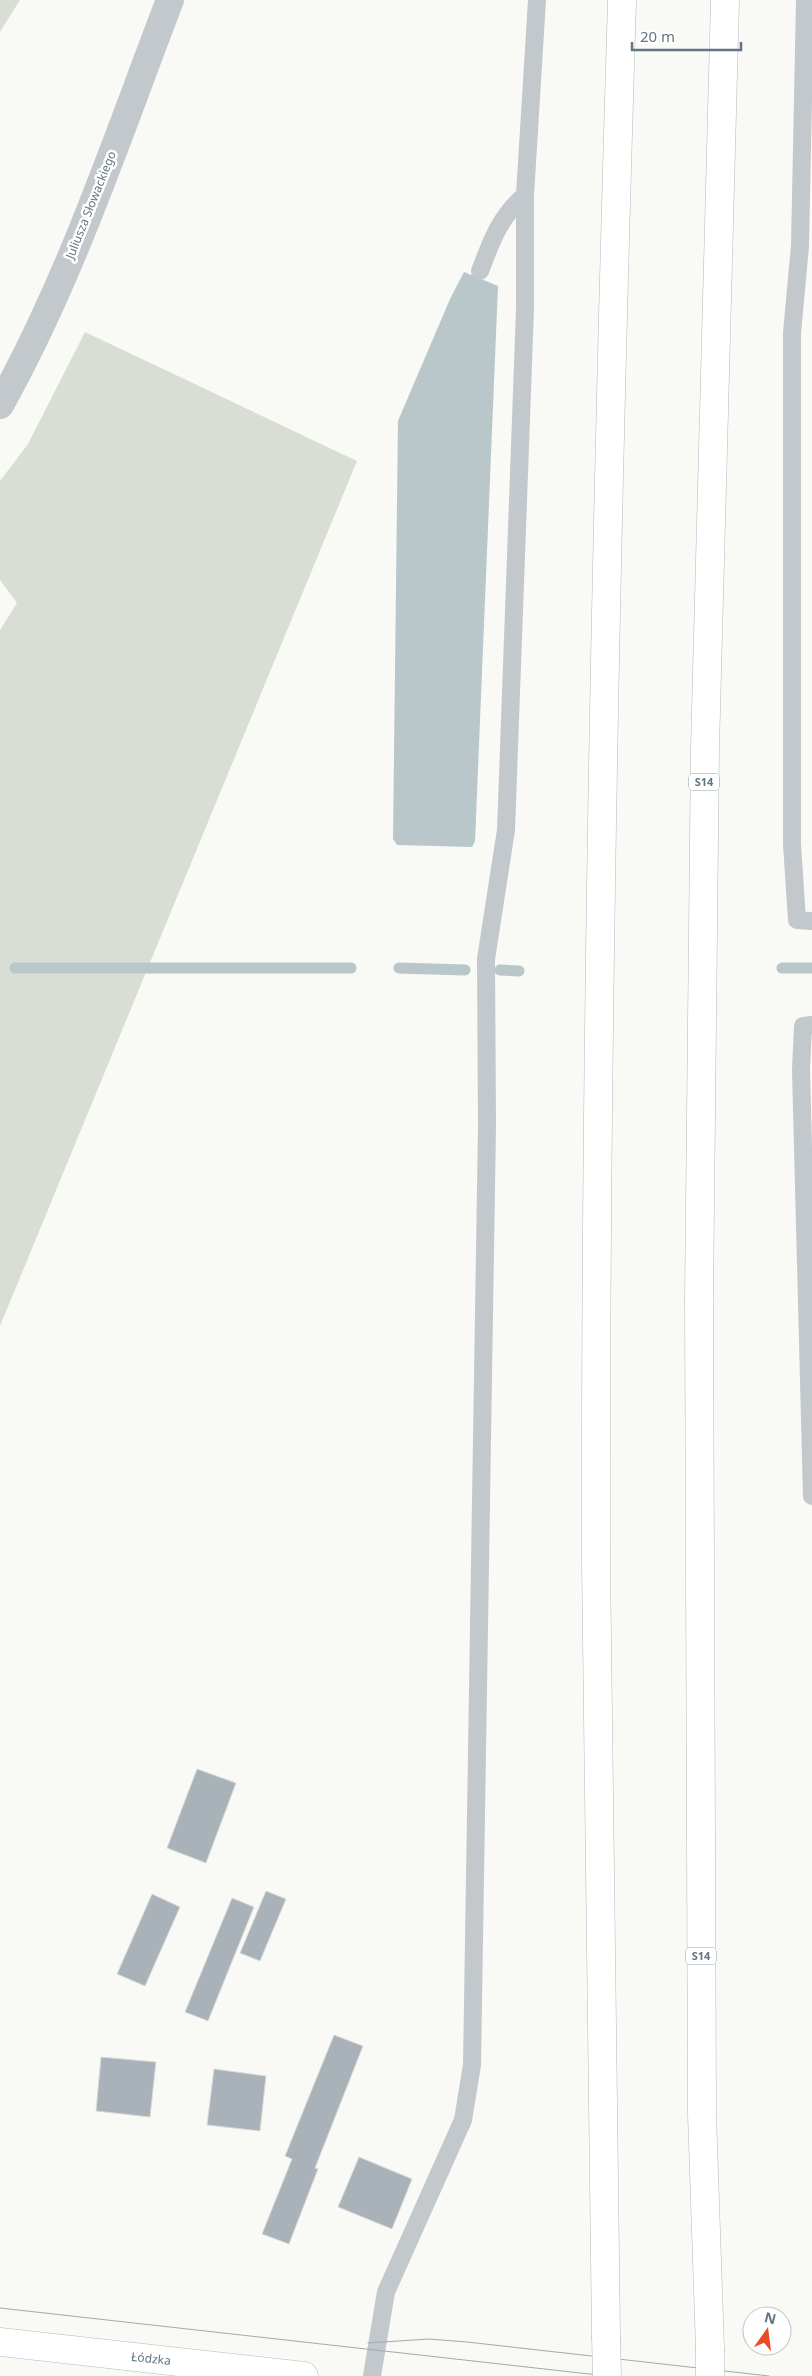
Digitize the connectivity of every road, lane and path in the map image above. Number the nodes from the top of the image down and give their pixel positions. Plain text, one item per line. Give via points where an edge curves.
1 (170, 0) edge
2 (537, 0) edge
3 (622, 0) edge
4 (725, 0) edge
5 (805, 0) edge
6 (525, 195) junction
7 (480, 271) dead end
8 (0, 405) edge
9 (812, 921) edge
10 (812, 1025) edge
11 (812, 1496) edge
12 (0, 2342) edge
13 (304, 2376) edge
14 (372, 2376) edge
15 (607, 2376) edge
16 (710, 2376) edge

1 - 8 street, Juliusza Słowackiego via 90,210 46,312
2 - 6 lane
3 - 15 main road, bridge via 608,485 598,1030 596,1563
4 - 16 main road, S14, bridge via 705,728 699,1278 702,2104
5 - 9 lane via 800,246 792,332 792,844 797,920
6 - 7 lane via 509,209 493,237
6 - 14 lane via 525,309 506,830 486,958 487,1126 472,2065 464,2120 386,2292
10 - 11 lane via 803,1026 801,1070
12 - 13 main road, Łódzka

